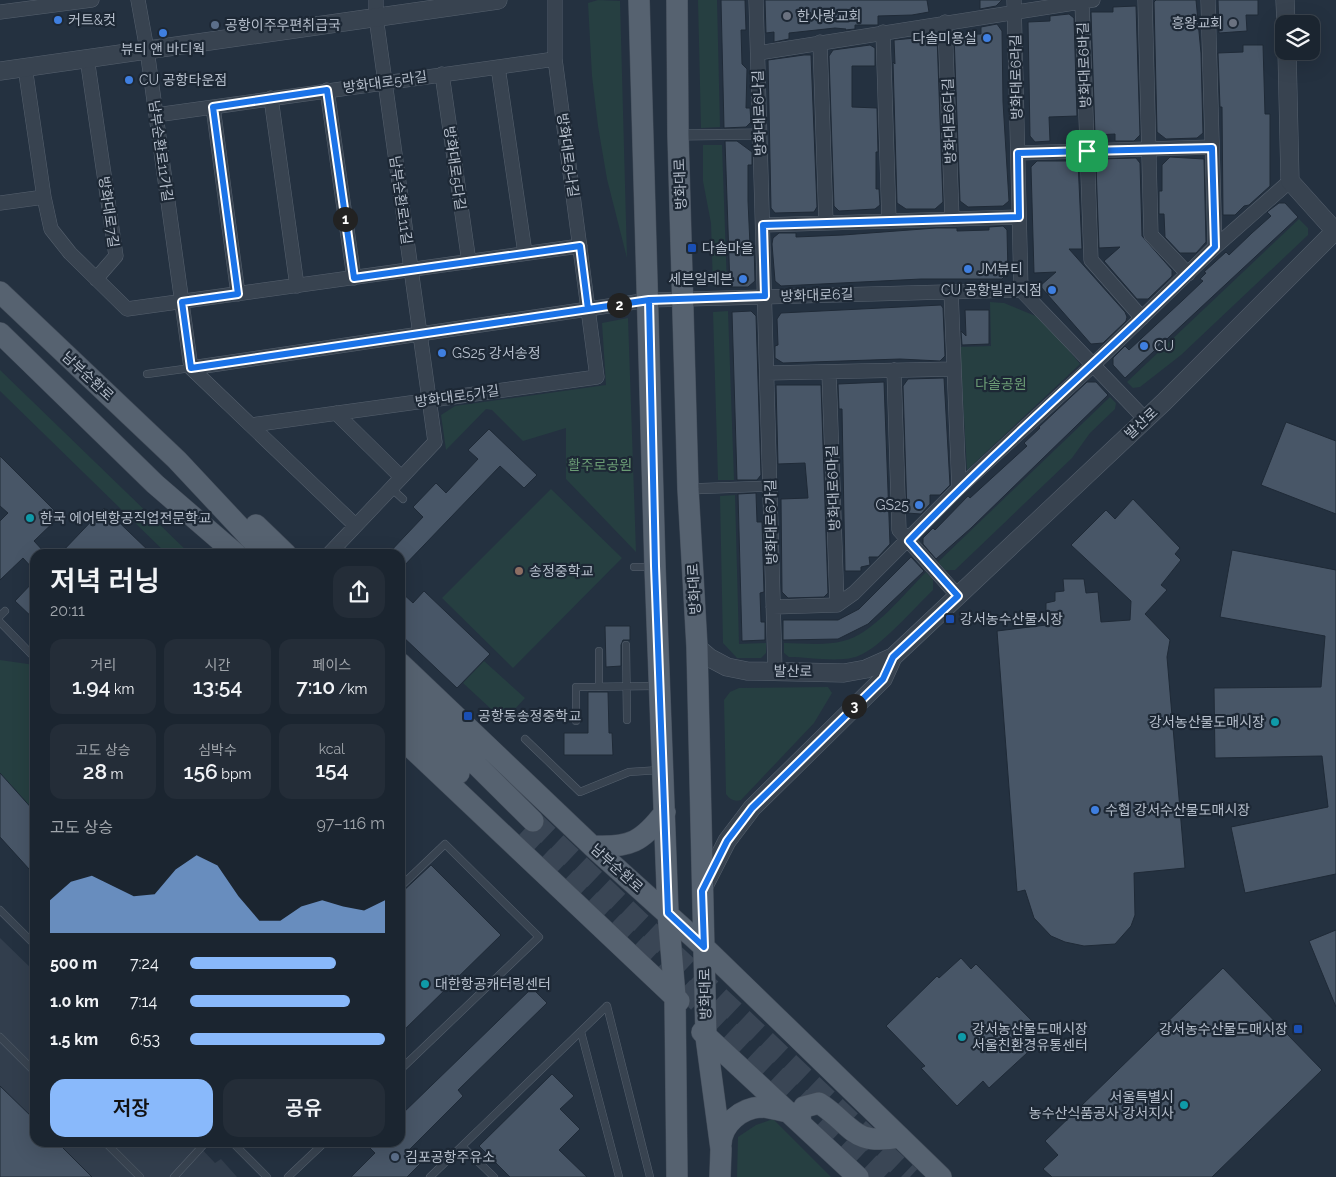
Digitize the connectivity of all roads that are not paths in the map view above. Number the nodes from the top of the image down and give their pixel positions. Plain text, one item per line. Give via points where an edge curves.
1 (92, 0) edge
2 (138, 0) edge
3 (498, 0) edge
4 (555, 0) edge
5 (639, 0) edge
6 (677, 0) edge
7 (756, 0) edge
8 (1145, 0) edge
9 (1208, 0) edge
10 (1285, 0) edge
11 (1088, 1) edge
12 (1014, 6) edge
13 (376, 9) edge
14 (0, 12) edge
15 (1286, 15) edge
16 (946, 22) junction
17 (883, 32) junction
18 (820, 42) junction
19 (147, 50) junction
20 (758, 52) junction
21 (87, 58) junction
22 (555, 59) junction
23 (1287, 60) edge
24 (25, 67) junction
25 (498, 67) junction
26 (0, 71) edge
27 (442, 74) junction
28 (385, 82) junction
29 (327, 90) junction
30 (271, 98) junction
31 (213, 107) junction
32 (156, 115) junction
33 (760, 134) junction
34 (678, 135) junction
35 (1212, 148) junction
36 (1149, 149) junction
37 (1087, 151) junction
38 (1018, 153) junction
39 (1290, 181) junction
40 (44, 197) junction
41 (0, 203) edge
42 (1019, 217) junction
43 (952, 219) junction
44 (889, 221) junction
45 (826, 223) junction
46 (763, 225) junction
47 (1335, 230) edge
48 (580, 246) junction
49 (1215, 247) junction
50 (525, 254) junction
51 (469, 262) junction
52 (411, 270) junction
53 (1188, 274) junction
54 (96, 278) junction
55 (354, 278) junction
56 (297, 286) junction
57 (1021, 290) junction
58 (951, 291) junction
59 (0, 292) edge
60 (238, 294) junction
61 (765, 296) junction
62 (684, 298) junction
63 (649, 300) junction
64 (182, 302) junction
65 (588, 309) junction
66 (1142, 318) junction
67 (0, 333) edge
68 (420, 334) junction
69 (54, 344) junction
70 (1093, 365) junction
71 (34, 366) junction
72 (191, 368) junction
73 (954, 369) junction
74 (894, 370) junction
75 (829, 372) junction
76 (767, 373) junction
77 (147, 374) dead end
78 (429, 399) junction
79 (336, 413) junction
80 (1145, 420) junction
81 (251, 425) junction
82 (177, 460) junction
83 (401, 477) junction
84 (155, 484) junction
85 (770, 486) junction
86 (390, 488) junction
87 (960, 488) junction
88 (688, 489) junction
89 (403, 499) dead end
90 (355, 525) junction
91 (909, 541) junction
92 (210, 549) edge
93 (230, 549) edge
94 (260, 549) edge
95 (281, 549) edge
96 (333, 549) edge
97 (655, 566) junction
98 (634, 567) dead end
99 (958, 596) junction
100 (837, 604) junction
101 (773, 607) junction
102 (0, 622) edge
103 (626, 645) dead end
104 (697, 646) junction
105 (599, 651) dead end
106 (30, 653) edge
107 (893, 657) junction
108 (405, 667) edge
109 (775, 670) junction
110 (627, 686) junction
111 (659, 686) junction
112 (599, 687) junction
113 (405, 694) edge
114 (405, 720) edge
115 (627, 720) dead end
116 (576, 721) dead end
117 (525, 739) dead end
118 (405, 742) edge
119 (663, 770) junction
120 (665, 812) junction
121 (592, 846) junction
122 (405, 883) edge
123 (702, 891) junction
124 (0, 910) edge
125 (668, 913) junction
126 (30, 940) edge
127 (704, 947) junction
128 (675, 996) junction
129 (581, 1032) junction
130 (0, 1037) edge
131 (706, 1037) junction
132 (405, 1065) edge
133 (30, 1067) edge
134 (795, 1118) junction
135 (900, 1137) junction
136 (462, 1146) junction
137 (110, 1147) edge
138 (201, 1147) edge
139 (237, 1147) edge
140 (320, 1147) edge
141 (721, 1149) junction
142 (140, 1177) edge
143 (174, 1177) edge
144 (267, 1177) edge
145 (288, 1177) edge
146 (430, 1177) edge
147 (494, 1177) edge
148 (619, 1177) edge
149 (650, 1177) edge
150 (677, 1177) edge
151 (720, 1177) edge
152 (858, 1177) edge
153 (941, 1177) edge

1 - 14 street
2 - 19 street, 남부순환로11가길
3 - 13 street
4 - 22 street, 방화대로5나길
5 - 63 main road
6 - 34 main road, 방화대로
7 - 20 street, 방화대로6나길
8 - 36 street
9 - 35 street
10 - 15 street
11 - 12 street
11 - 37 street, 방화대로6바길
12 - 16 street
12 - 38 street, 방화대로6라길
13 - 19 street
13 - 28 street, 남부순환로11길
16 - 17 street
16 - 43 street, 방화대로6다길
17 - 18 street
17 - 44 street
18 - 20 street
18 - 45 street
19 - 21 street
19 - 32 street, 남부순환로11가길
20 - 33 street, 방화대로6나길
21 - 24 street
21 - 54 street, 방화대로7길 via 116,256
22 - 25 street, 방화대로5라길
22 - 48 street, 방화대로5나길
23 - 39 street
24 - 26 street
24 - 40 street
25 - 27 street, 방화대로5라길
25 - 50 street
27 - 28 street, 방화대로5라길
27 - 51 street, 방화대로5다길
28 - 29 street, 방화대로5라길
28 - 52 street, 남부순환로11길
29 - 30 street, 방화대로5라길
29 - 55 street
30 - 31 street, 방화대로5라길
30 - 56 street
31 - 32 street, 방화대로5라길
31 - 60 street
32 - 64 street, 남부순환로11가길
33 - 34 street
33 - 46 street, 방화대로6나길
34 - 62 main road, 방화대로
35 - 36 street
35 - 49 street
36 - 37 street
36 - 53 street via 1151,235
37 - 38 street
37 - 66 street, 방화대로6바길 via 1091,260
38 - 42 street, 방화대로6라길
39 - 47 street, 발산로
39 - 49 street
40 - 41 street
40 - 54 street via 51,229
42 - 43 street
42 - 57 street, 방화대로6라길
43 - 44 street
44 - 45 street
45 - 46 street
46 - 61 street, 방화대로6나길
47 - 80 street, 발산로
48 - 50 street
48 - 65 street, 방화대로5나길
49 - 53 street
50 - 51 street
51 - 52 street
52 - 55 street
52 - 68 street, 남부순환로11길
53 - 66 street
54 - 64 street via 128,309
55 - 56 street
56 - 60 street
57 - 58 street, 방화대로6길
57 - 70 street
58 - 61 street, 방화대로6길
58 - 73 street
59 - 69 main road, 남부순환로
60 - 64 street
61 - 62 street, 방화대로6길
61 - 76 street, 방화대로6가길
62 - 63 street, 방화대로6길
62 - 88 main road, 방화대로
63 - 65 street, 방화대로6길
63 - 97 main road
64 - 72 street, 남부순환로11가길
65 - 68 street, 방화대로6길
65 - 78 street, 방화대로5가길 via 597,377
66 - 70 street
67 - 71 main road
68 - 72 street, 방화대로6길
68 - 78 street, 남부순환로11길
69 - 71 main road
69 - 82 main road, 남부순환로
70 - 80 street
70 - 87 street
71 - 84 main road
72 - 77 lane
72 - 81 street
73 - 74 street
73 - 87 street
74 - 75 street
74 - 91 street via 900,530
75 - 76 street
75 - 100 street, 방화대로6마길
76 - 85 street, 방화대로6가길
78 - 79 street, 방화대로5가길
78 - 83 street, 남부순환로11길 via 435,442
79 - 81 street, 방화대로5가길
79 - 83 street
80 - 99 street, 발산로
81 - 90 street
82 - 94 main road, 남부순환로
82 - 95 main road, 남부순환로 via 250,518
83 - 86 street, 남부순환로11길
84 - 92 main road
84 - 93 main road
85 - 88 street
85 - 101 street, 방화대로6가길
86 - 89 lane
86 - 90 street, 남부순환로11길
87 - 91 street
88 - 104 main road, 방화대로
90 - 96 street, 남부순환로11길
91 - 99 street
91 - 100 street via 869,580
97 - 98 lane
97 - 111 main road
99 - 107 street, 발산로
100 - 101 street
101 - 109 street, 방화대로6가길
102 - 106 lane
103 - 110 lane
104 - 109 street, 발산로 via 727,667 747,671
104 - 123 main road, 방화대로
105 - 112 lane
107 - 109 street, 발산로 via 866,669 844,673
107 - 123 street, 발산로 via 883,679 752,808 727,841
108 - 121 main road, 남부순환로
110 - 111 lane
110 - 112 lane
110 - 115 lane
111 - 119 main road
112 - 116 lane via 576,687
113 - 114 main road via 526,827
117 - 119 lane via 580,792 629,772
118 - 128 main road
119 - 120 main road
120 - 121 main road via 650,832 629,844
120 - 125 main road
121 - 125 main road, 남부순환로
122 - 132 lane via 445,844 539,937
123 - 127 main road, 방화대로
124 - 126 lane
125 - 127 main road, 남부순환로
125 - 128 main road
127 - 131 main road, 방화대로
127 - 135 main road, 남부순환로
128 - 131 main road
128 - 150 main road
129 - 136 lane
129 - 148 lane
129 - 149 lane via 607,1006
130 - 133 lane
131 - 134 main road
131 - 141 main road, 방화대로
134 - 135 main road via 804,1107 819,1103 862,1138 879,1141
134 - 141 main road via 762,1107 748,1110 732,1119 721,1133
134 - 152 main road
135 - 153 main road, 남부순환로
136 - 146 lane
136 - 147 lane
137 - 142 lane
138 - 143 lane
139 - 144 lane
140 - 145 lane
141 - 151 main road, 방화대로

